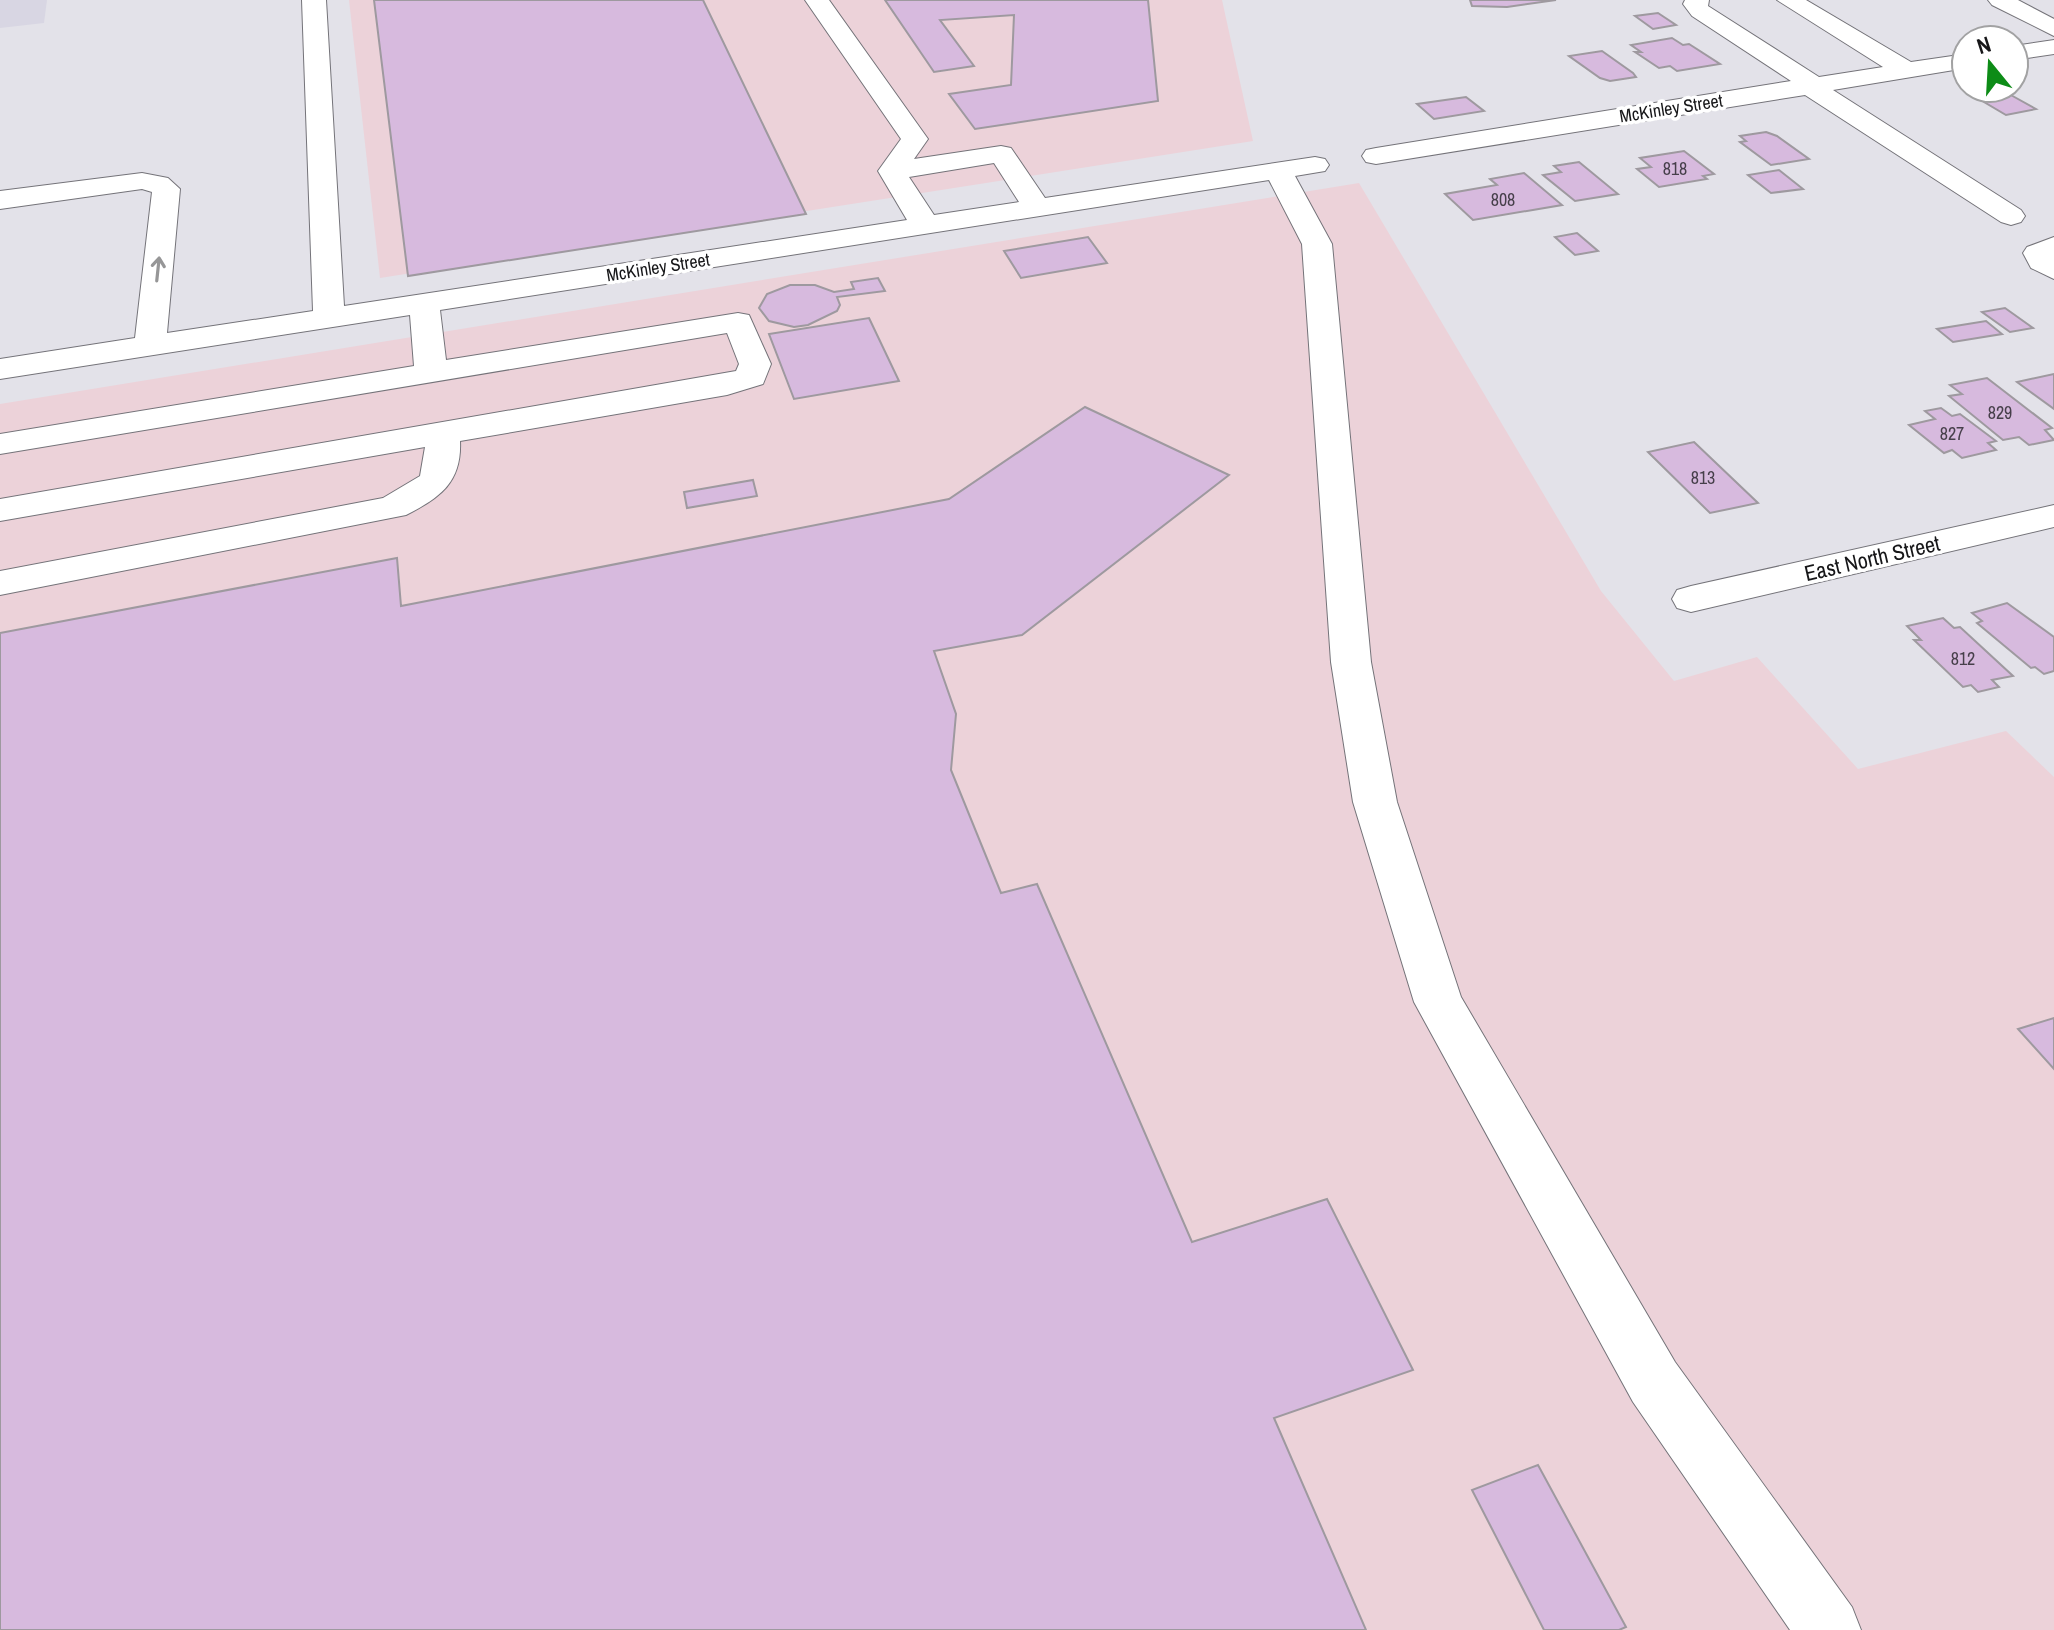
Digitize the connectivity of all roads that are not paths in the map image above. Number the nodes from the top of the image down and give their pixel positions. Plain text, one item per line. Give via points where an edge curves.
1 (314, 0) edge
2 (817, 0) edge
3 (1697, 0) edge
4 (1789, 0) edge
5 (2000, 0) edge
6 (2054, 29) edge
7 (2054, 47) edge
8 (2030, 51) edge
9 (1950, 63) edge
10 (1906, 70) junction
11 (1811, 85) junction
12 (1376, 156) dead end
13 (892, 171) junction
14 (0, 200) edge
15 (1037, 208) junction
16 (2011, 216) dead end
17 (925, 225) junction
18 (2054, 246) edge
19 (2054, 270) edge
20 (721, 277) junction
21 (424, 303) junction
22 (329, 319) junction
23 (738, 322) junction
24 (150, 346) junction
25 (0, 369) edge
26 (431, 374) junction
27 (442, 434) junction
28 (0, 444) edge
29 (0, 510) edge
30 (2054, 516) edge
31 (0, 583) edge
32 (1691, 599) dead end
33 (1829, 1630) edge

1 - 22 street
2 - 13 street via 915,139
3 - 11 street via 1700,11
4 - 10 street
5 - 6 street
7 - 8 street
9 - 10 street, McKinley Street
10 - 11 street, McKinley Street
11 - 12 street, McKinley Street
11 - 16 street
13 - 15 street via 1001,154
13 - 17 street
24 -> 14 street via 166,189 142,181
15 - 17 street, McKinley Street
15 - 33 street, McKinley Street via 1296,168 1317,244 1351,662 1375,802 1438,1002 1654,1382
17 - 20 street, McKinley Street
18 - 19 street via 2038,253
20 - 21 street, McKinley Street
20 - 23 street
21 - 22 street, McKinley Street
21 - 26 street
22 - 24 street, McKinley Street
23 - 26 street
23 - 27 street via 755,364 751,377
24 - 25 street, McKinley Street
26 - 28 street
27 - 29 street
27 - 31 street via 445,461 440,478 393,507
30 - 32 street, East North Street

